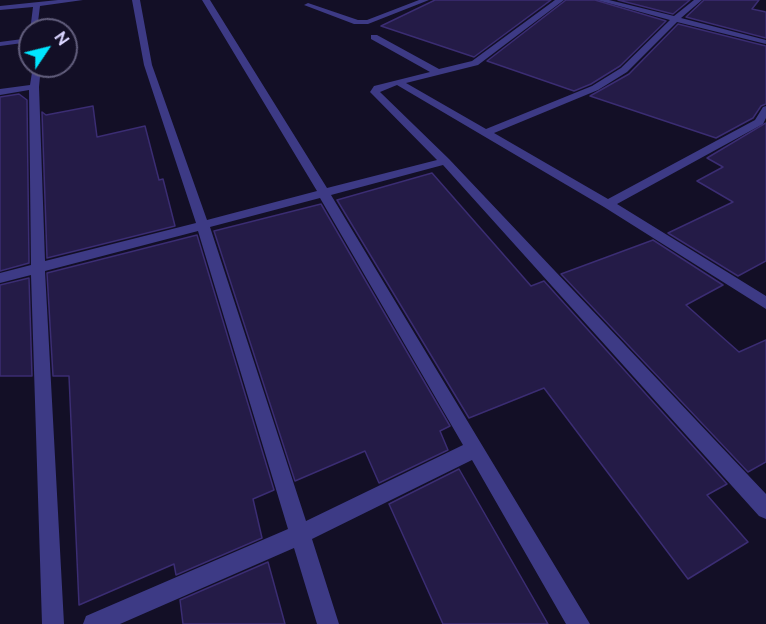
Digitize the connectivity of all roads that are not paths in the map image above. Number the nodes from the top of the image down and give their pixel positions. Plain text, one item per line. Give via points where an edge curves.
1 (79, 0) edge
2 (136, 0) edge
3 (206, 0) edge
4 (425, 0) edge
5 (560, 0) edge
6 (601, 0) edge
7 (698, 0) edge
8 (37, 4) junction
9 (308, 5) dead end
10 (0, 8) edge
11 (35, 18) edge
12 (675, 19) junction
13 (374, 37) dead end
14 (18, 42) edge
15 (766, 42) edge
16 (0, 44) edge
17 (437, 72) junction
18 (35, 78) edge
19 (398, 82) junction
20 (34, 87) junction
21 (0, 92) edge
22 (766, 109) edge
23 (488, 132) junction
24 (445, 161) junction
25 (324, 192) junction
26 (608, 204) junction
27 (203, 225) junction
28 (38, 267) junction
29 (0, 278) edge
30 (766, 303) edge
31 (475, 449) junction
32 (766, 509) edge
33 (301, 534) junction
34 (53, 624) edge
35 (94, 624) edge
36 (328, 624) edge
37 (579, 624) edge

1 - 8 street
2 - 27 street via 148,65
3 - 25 street
4 - 9 street via 368,22 349,20
5 - 17 street via 480,60
6 - 12 street
7 - 12 street
8 - 10 street
8 - 11 street
12 - 15 street
12 - 23 street via 624,70 595,88
13 - 17 street
14 - 16 street
17 - 19 street
18 - 20 street
19 - 23 street
19 - 24 street via 375,92
20 - 21 street
20 - 28 street
22 - 26 street via 759,122
23 - 26 street
24 - 25 street
24 - 32 street
25 - 27 street
25 - 31 street
26 - 30 street
27 - 28 street
27 - 33 street
28 - 29 street
28 - 34 street
31 - 33 street
31 - 37 street
33 - 35 street
33 - 36 street

